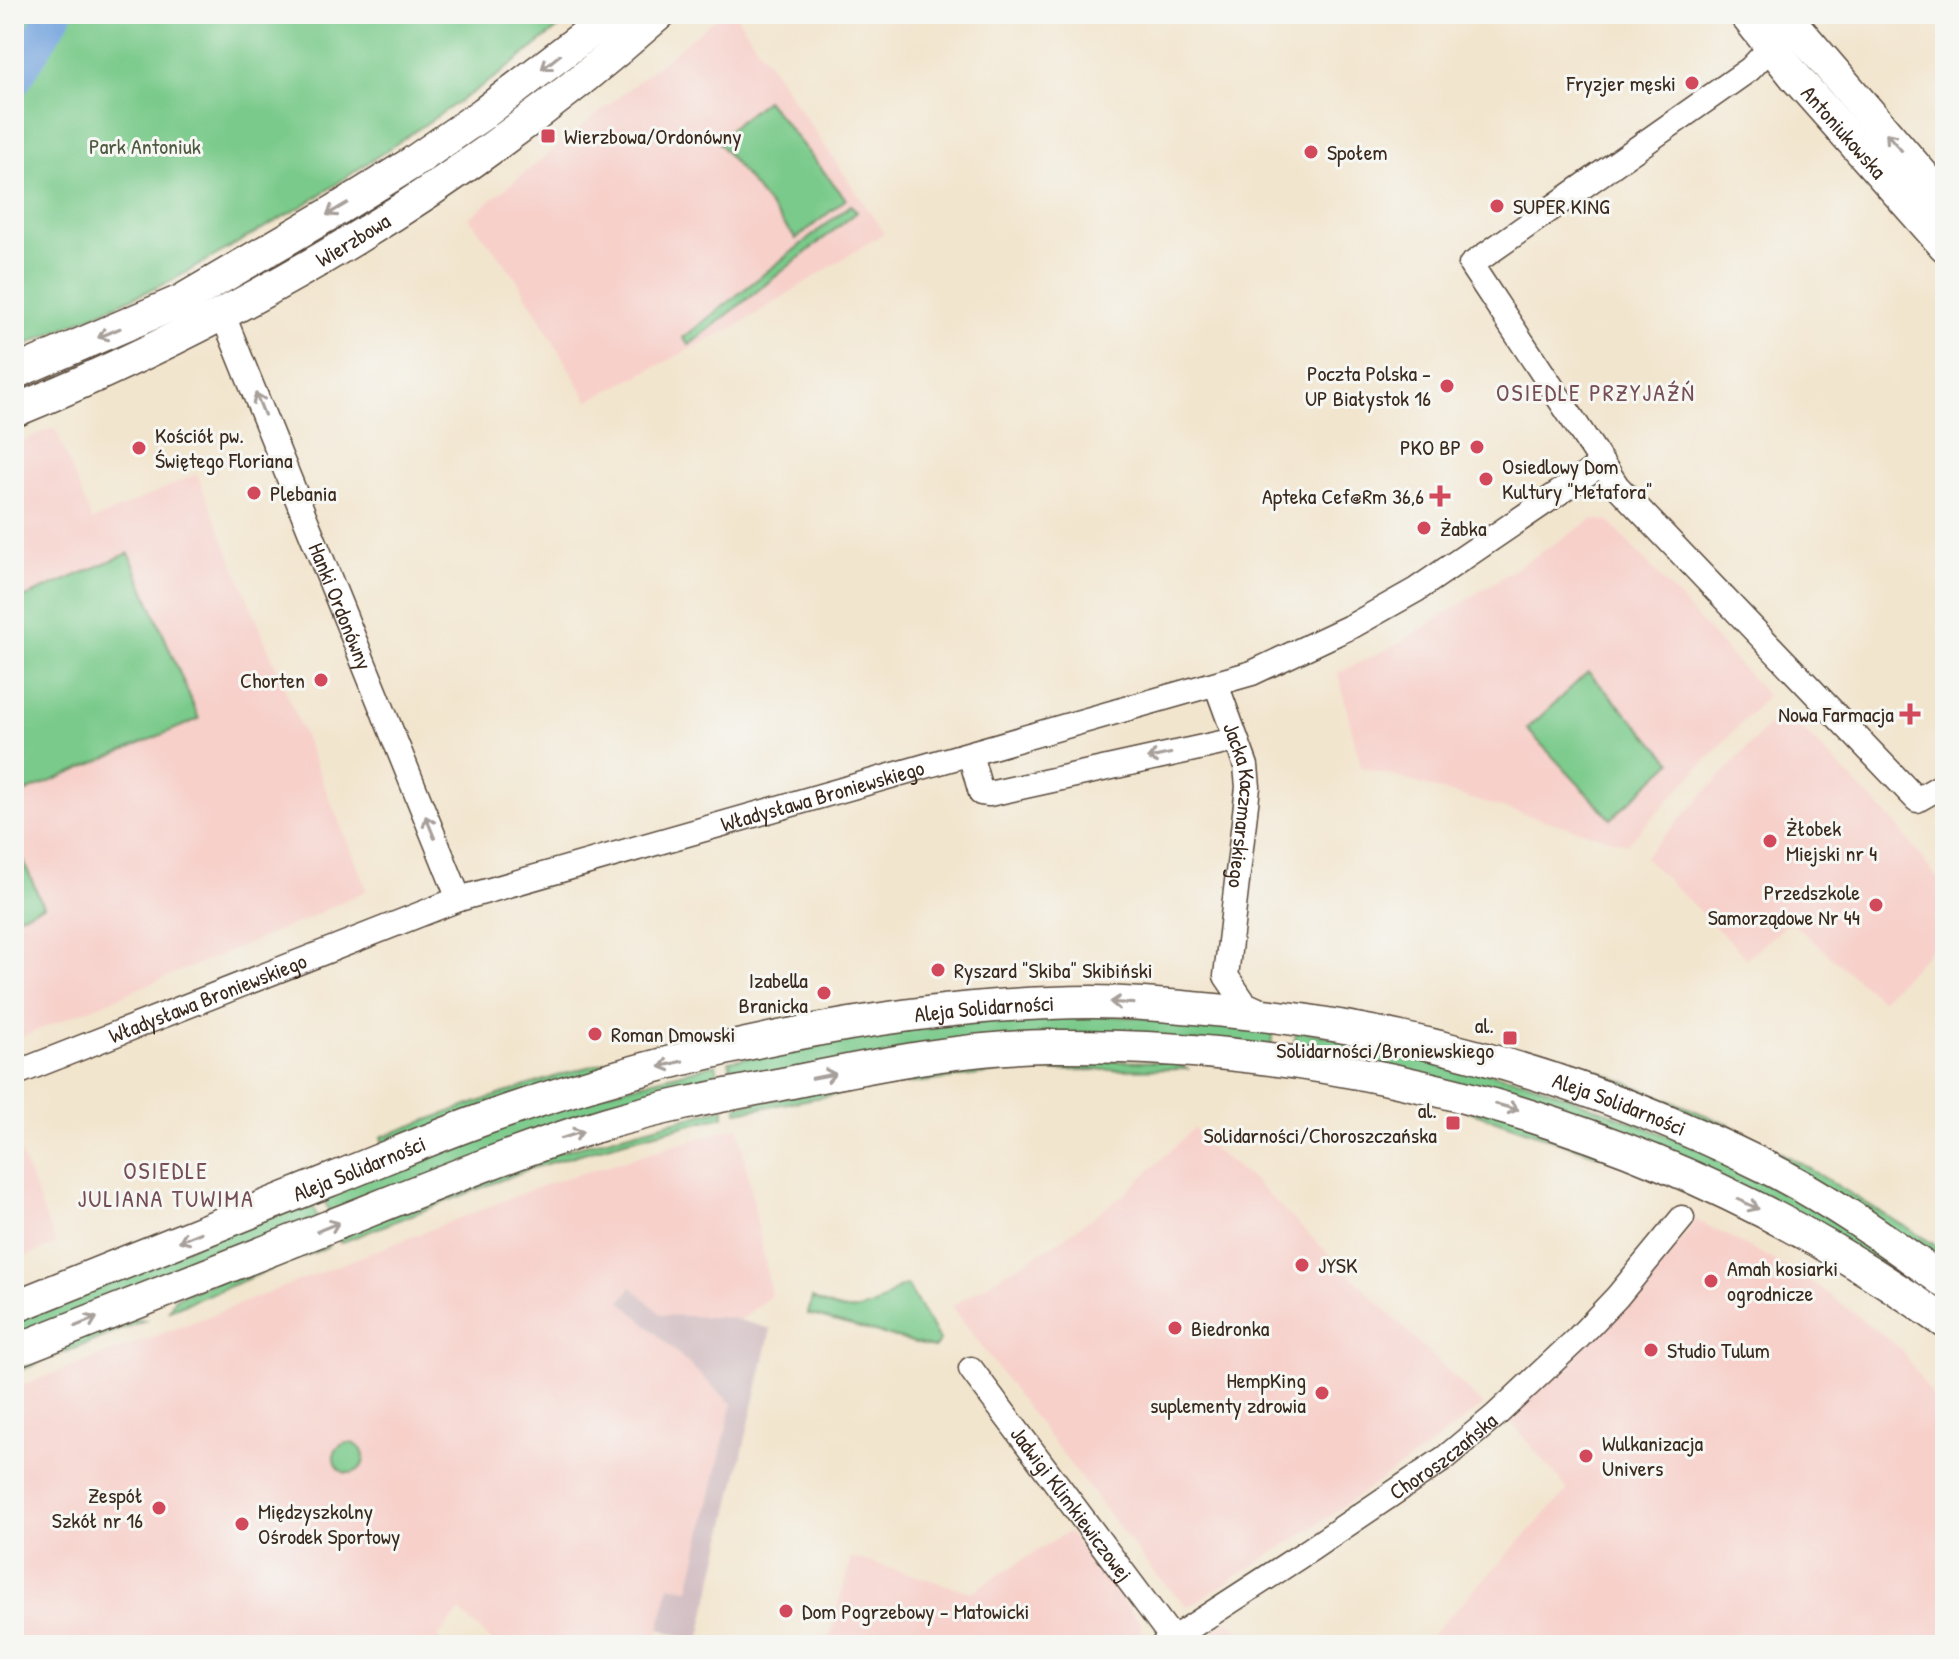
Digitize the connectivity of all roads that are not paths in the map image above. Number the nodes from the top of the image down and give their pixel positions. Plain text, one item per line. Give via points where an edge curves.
1 (613, 14) edge
2 (659, 14) edge
3 (1745, 14) edge
4 (1793, 17) edge
5 (1771, 47) junction
6 (430, 151) junction
7 (446, 180) junction
8 (1945, 201) edge
9 (1945, 246) edge
10 (223, 315) junction
11 (14, 373) edge
12 (14, 411) edge
13 (1601, 464) junction
14 (1216, 684) junction
15 (1235, 740) junction
16 (970, 754) junction
17 (1945, 784) edge
18 (459, 899) junction
19 (1226, 976) junction
20 (1173, 1006) junction
21 (1270, 1014) junction
22 (14, 1074) edge
23 (1682, 1218) dead end
24 (1892, 1244) junction
25 (1945, 1268) edge
26 (1945, 1282) edge
27 (1906, 1294) junction
28 (14, 1307) edge
29 (1945, 1322) edge
30 (1945, 1343) edge
31 (14, 1351) edge
32 (971, 1369) dead end
33 (1168, 1641) edge

1 -> 6 main road, Wierzbowa
2 - 7 main road, Wierzbowa via 572,88
3 - 5 main road, Antoniukowska
4 - 5 main road
8 -> 4 main road, Antoniukowska
5 - 9 main road, Antoniukowska
5 - 13 street via 1750,69 1471,265
6 - 7 main road via 447,157
6 -> 11 main road, Wierzbowa via 181,301
7 - 10 main road, Wierzbowa
10 - 12 main road, Wierzbowa
18 -> 10 street, Hanki Ordonówny
13 - 14 street, Władysława Broniewskiego via 1403,597 1252,673
13 - 17 street via 1917,800
14 - 15 street, Jacka Kaczmarskiego
14 - 16 street, Władysława Broniewskiego
15 -> 16 street via 989,794 977,786
15 - 19 street, Jacka Kaczmarskiego via 1248,787
16 - 18 street, Władysława Broniewskiego
18 - 22 street, Władysława Broniewskiego
19 - 20 street via 1204,995
19 - 21 street via 1245,1004
20 - 21 main road, Aleja Solidarności
20 -> 28 main road, Aleja Solidarności via 1011,1005 846,1025 720,1051 488,1117
21 - 24 main road, Aleja Solidarności via 1514,1064 1664,1119 1767,1167
23 - 33 street, Choroszczańska via 1587,1328 1445,1458
24 - 25 main road
24 - 26 main road, Aleja Solidarności
27 - 29 main road, Aleja Solidarności
27 - 30 main road
31 -> 27 main road, Aleja Solidarności via 495,1160 613,1122 918,1057 1047,1046 1276,1058 1431,1087 1532,1114 1770,1214
32 - 33 street, Jadwigi Klimkiewiczowej

